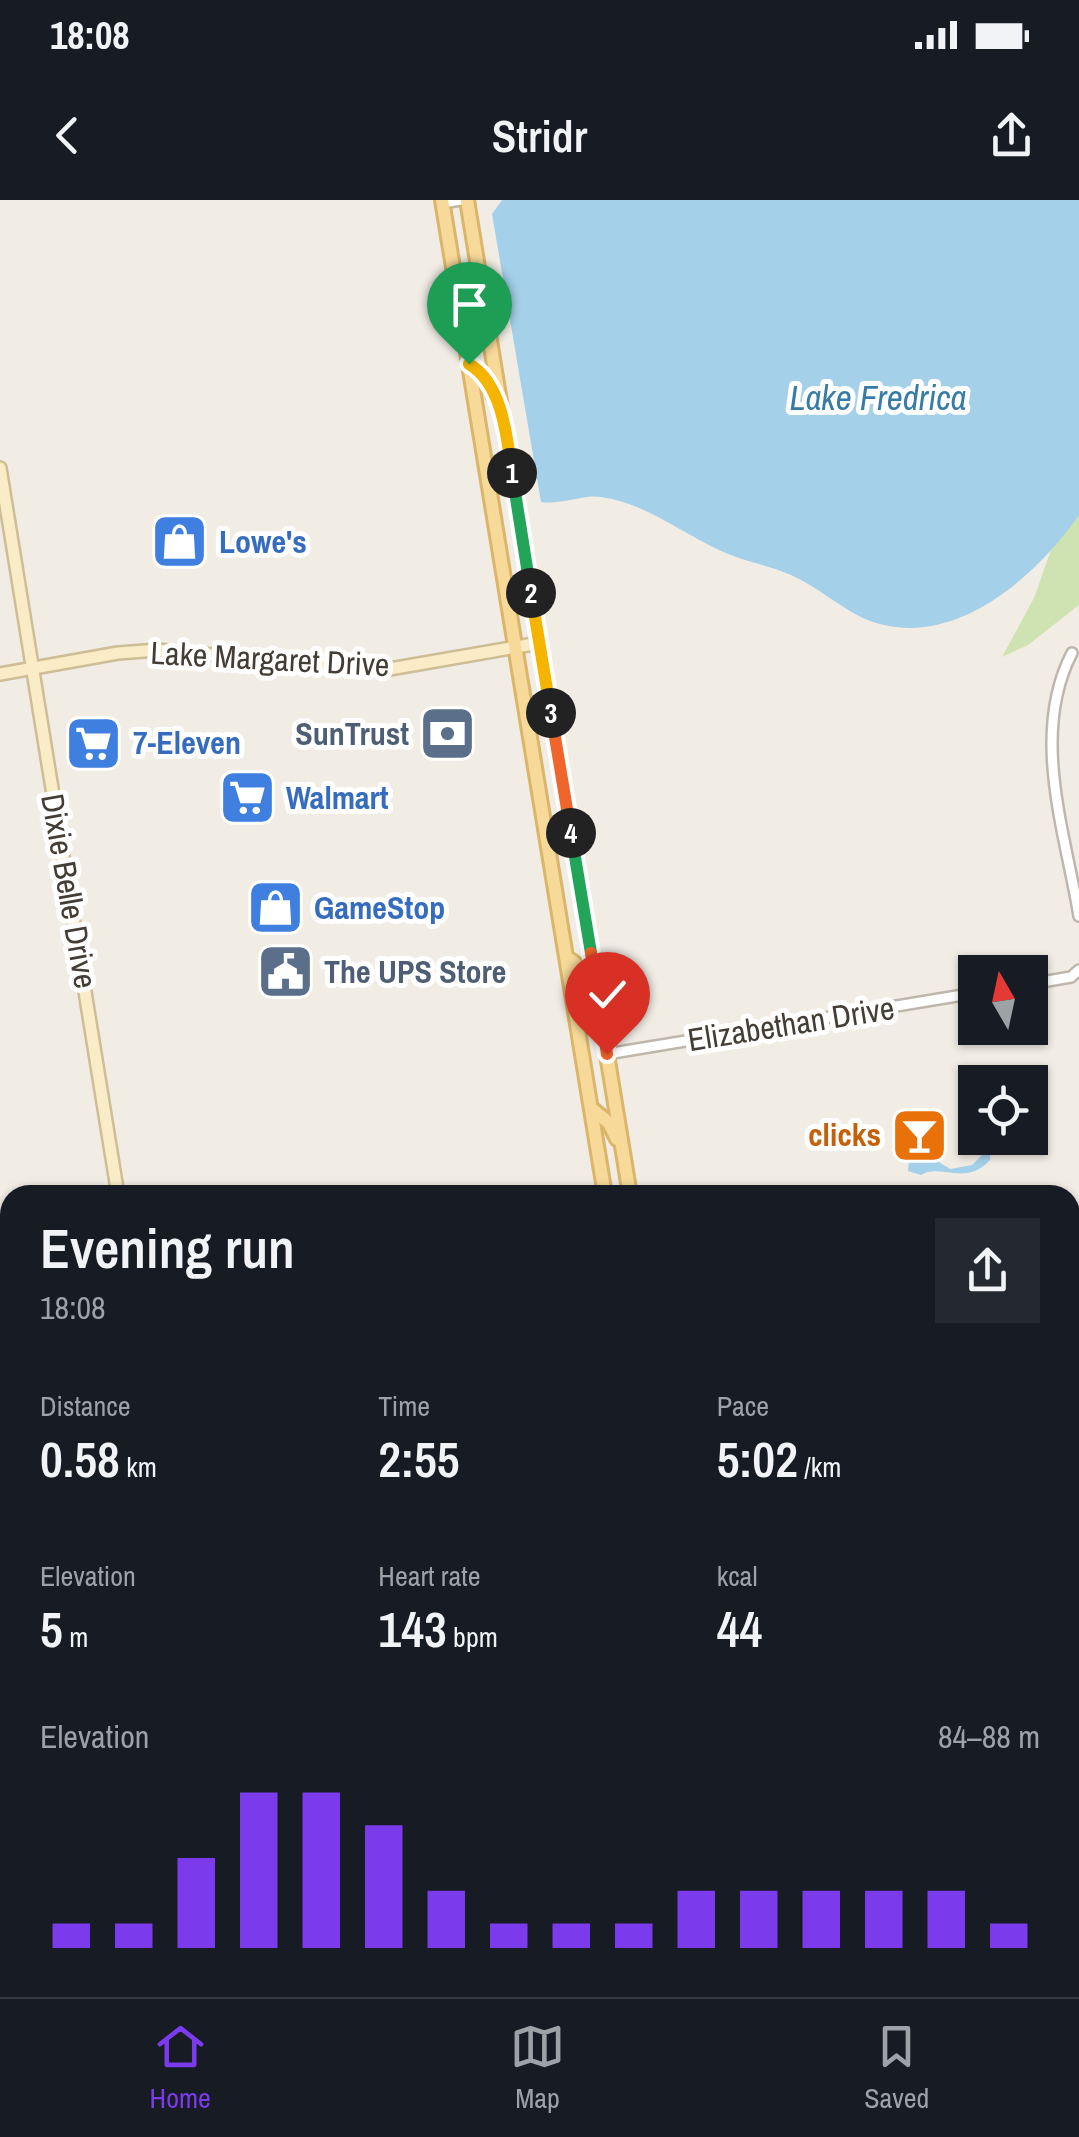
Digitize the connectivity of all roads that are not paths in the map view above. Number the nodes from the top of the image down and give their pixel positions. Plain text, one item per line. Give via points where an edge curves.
1 (464, 200) edge
2 (442, 201) edge
3 (469, 364) junction
4 (504, 425) junction
5 (0, 468) edge
6 (539, 643) junction
7 (516, 648) junction
8 (1072, 653) dead end
9 (32, 668) junction
10 (0, 674) edge
11 (1079, 916) edge
12 (567, 958) junction
13 (1079, 970) edge
14 (1048, 981) edge
15 (958, 996) edge
16 (604, 1031) junction
17 (607, 1054) junction
18 (591, 1108) junction
19 (623, 1150) junction
20 (116, 1185) edge
21 (603, 1185) edge
22 (628, 1185) edge

1 - 2 street
1 - 4 main road
2 - 3 main road
3 - 4 main road via 488,381
3 - 7 main road
4 - 6 main road
5 - 9 street, Dixie Belle Drive
6 - 7 street, Lake Margaret Drive
6 - 16 main road
7 - 9 street, Lake Margaret Drive via 384,670 165,650
7 - 12 main road
8 - 11 street via 1050,720
9 - 10 street, Lake Margaret Drive
9 - 20 street, Dixie Belle Drive
12 - 16 main road via 584,974 592,1020
12 - 18 main road
13 - 14 street
15 - 17 street, Elizabethan Drive
16 - 17 main road
17 - 19 main road
18 - 19 main road via 609,1123
18 - 21 main road
19 - 22 main road

